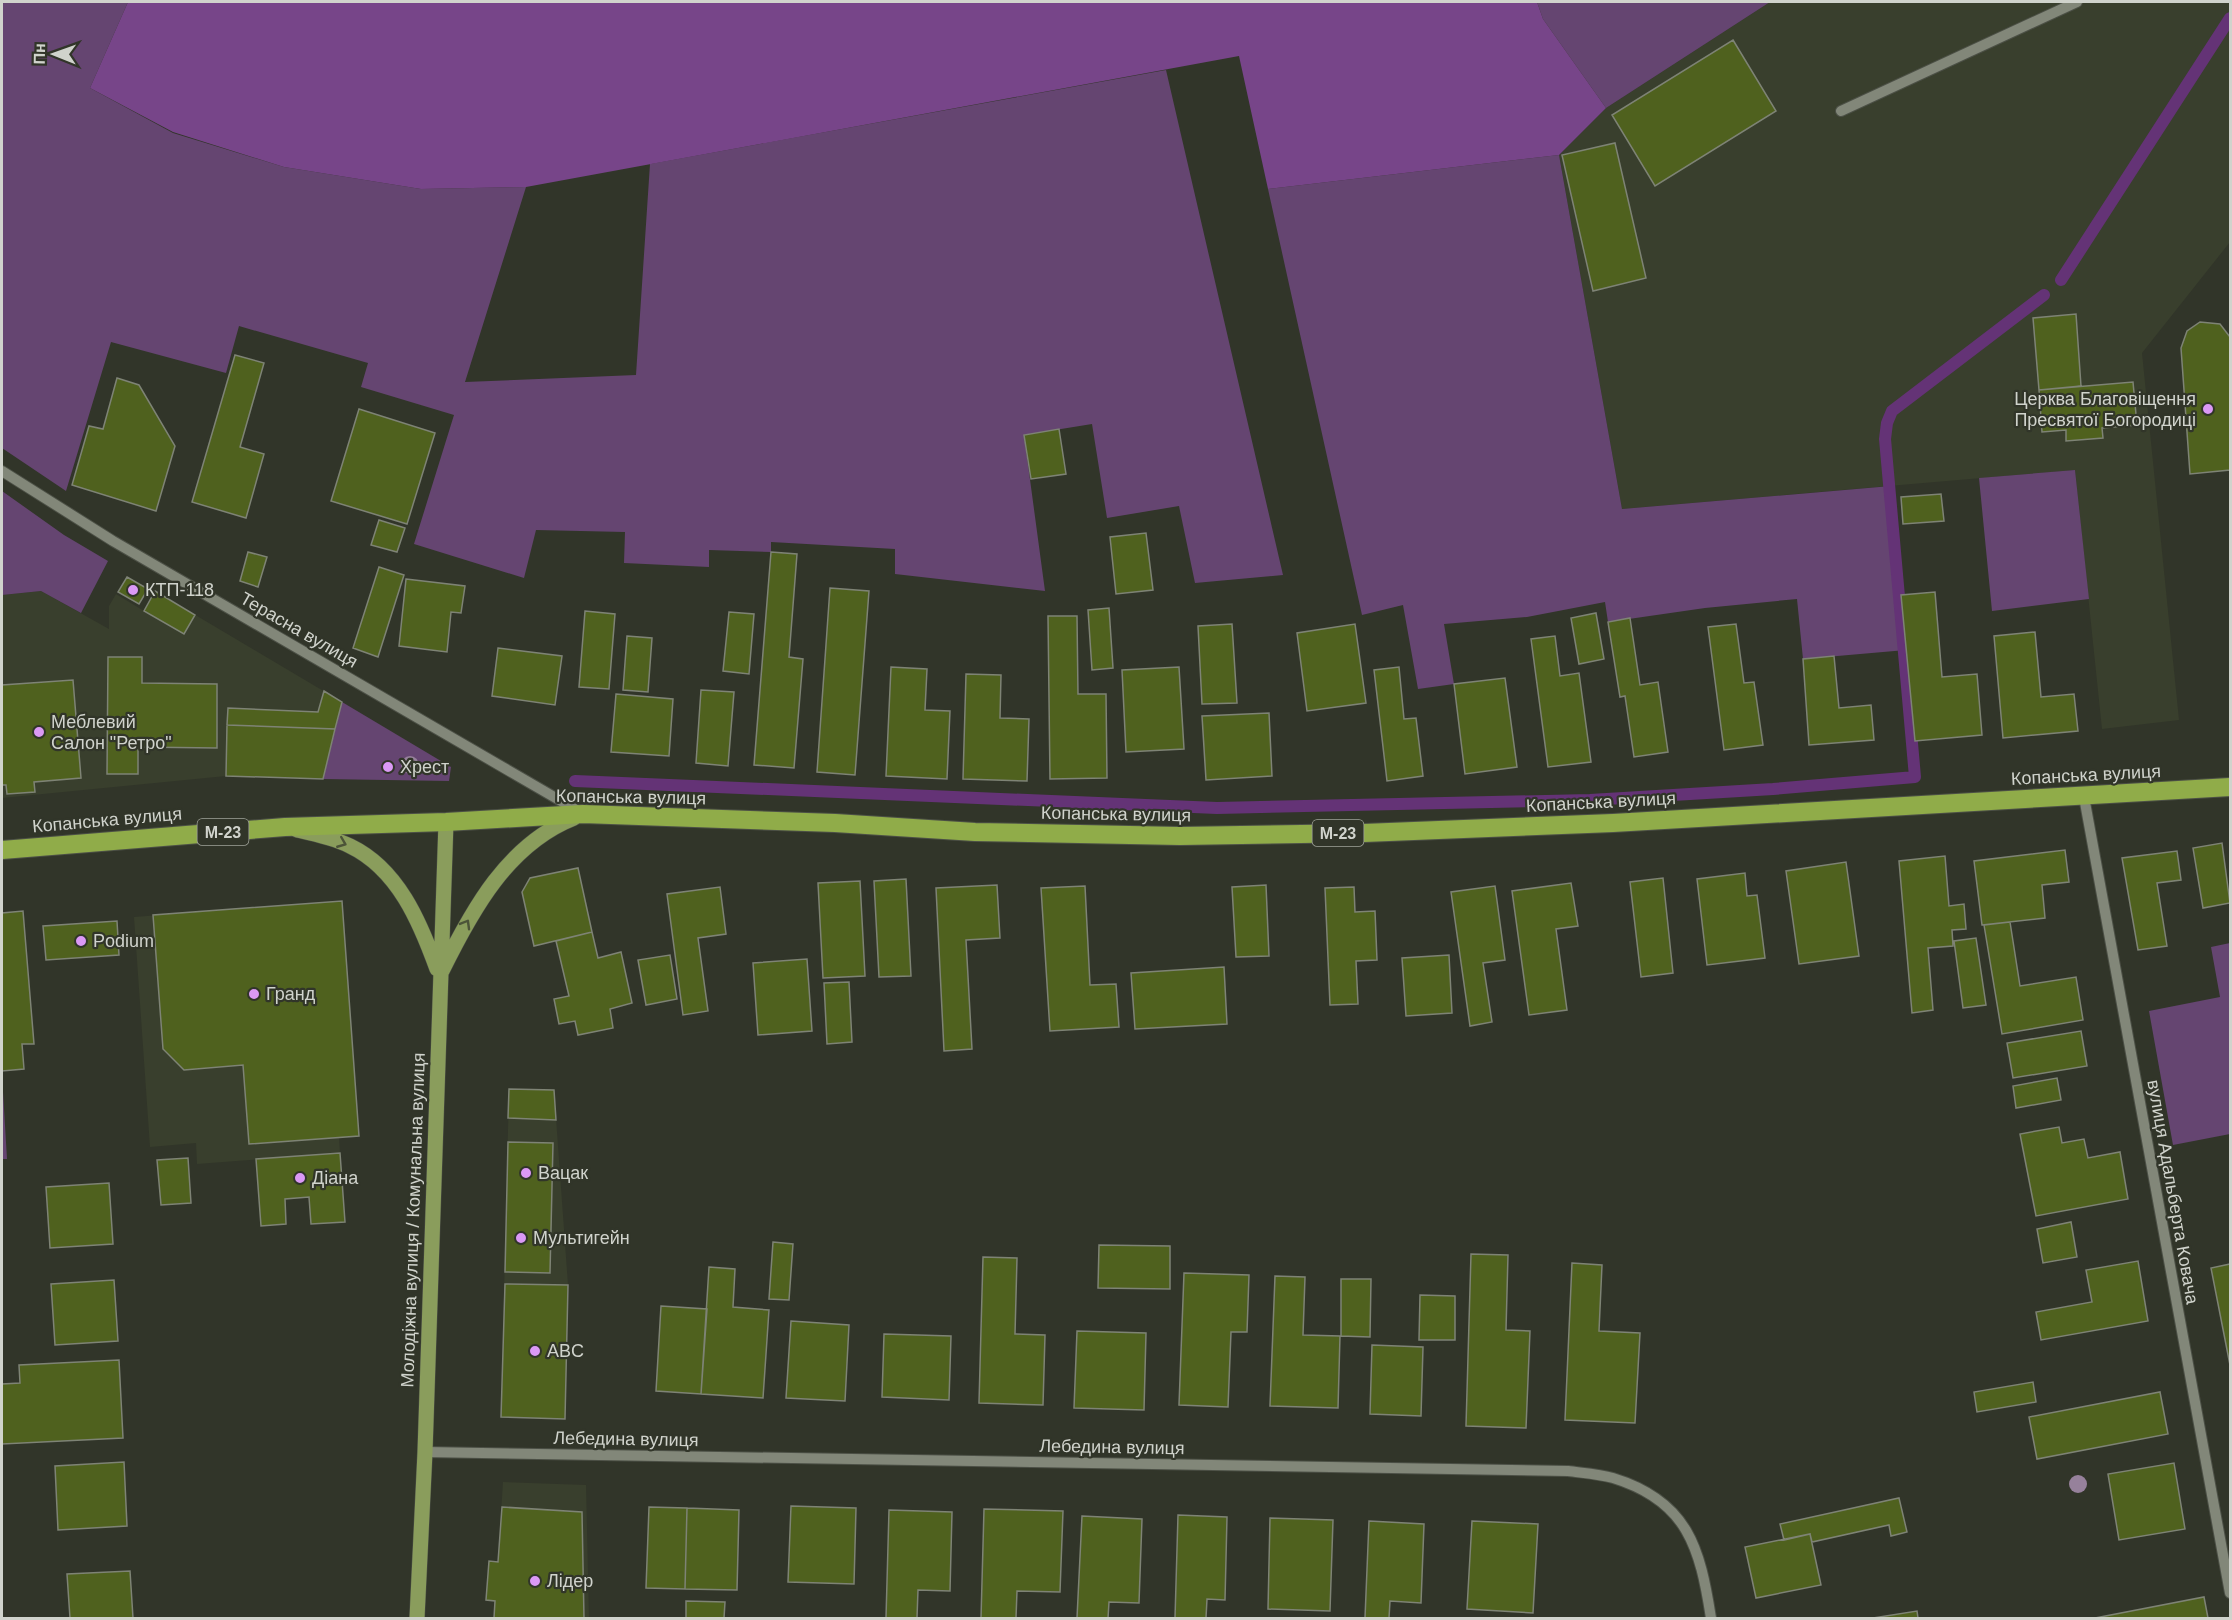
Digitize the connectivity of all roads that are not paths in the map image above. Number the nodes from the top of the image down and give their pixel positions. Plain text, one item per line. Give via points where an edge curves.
1 (2077, 2) edge
2 (1841, 111) dead end
3 (2, 471) edge
4 (2230, 787) edge
5 (2084, 797) junction
6 (583, 814) junction
7 (446, 822) junction
8 (285, 827) junction
9 (2, 850) edge
10 (440, 976) junction
11 (425, 1452) junction
12 (2230, 1593) edge
13 (417, 1618) edge
14 (1711, 1618) edge

1 - 2 street
3 - 6 street, Терасна вулиця via 112,541
4 - 5 highway, Копанська вулиця / М-23
5 - 6 highway, Копанська вулиця / М-23 via 1613,823 1180,836 975,832
5 - 12 street, вулиця Адальберта Ковача
6 - 7 highway, Копанська вулиця / М-23
10 -> 6 main road via 476,908 511,861 556,825
7 - 8 highway, Копанська вулиця / М-23
7 - 10 main road, Молодіжна вулиця / Комунальна вулиця
8 - 9 highway, Копанська вулиця / М-23
8 -> 10 main road via 351,846 385,872 412,910
10 - 11 main road, Молодіжна вулиця / Комунальна вулиця
11 - 13 main road, Молодіжна вулиця / Комунальна вулиця
11 - 14 street, Лебедина вулиця via 1568,1471 1611,1478 1643,1489 1666,1504 1686,1529 1704,1573

